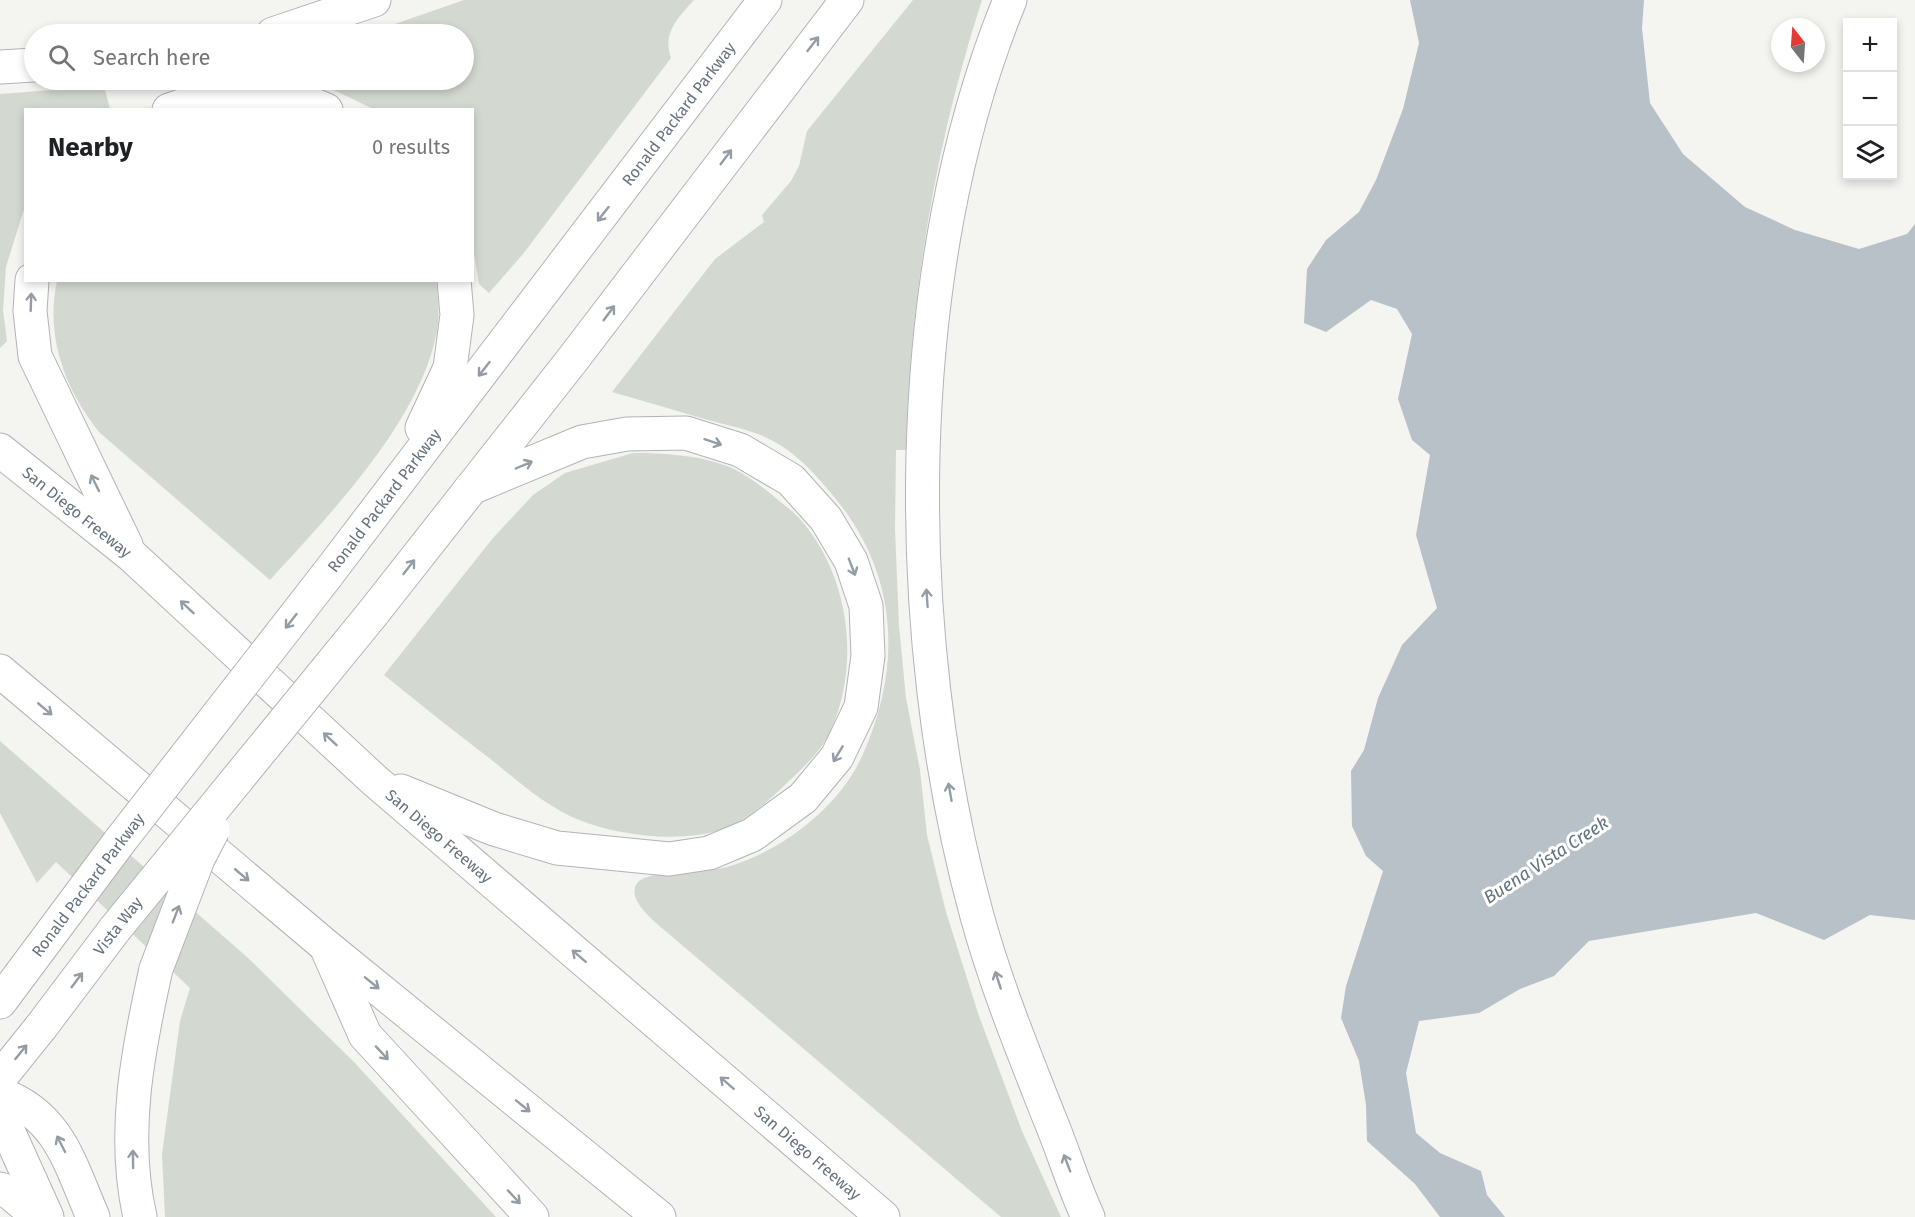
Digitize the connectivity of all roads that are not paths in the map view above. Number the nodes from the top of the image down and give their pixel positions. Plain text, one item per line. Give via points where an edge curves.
1 (374, 0) edge
2 (765, 0) edge
3 (847, 0) edge
4 (1010, 0) edge
5 (303, 24) edge
6 (24, 66) edge
7 (0, 67) edge
8 (176, 108) edge
9 (322, 108) edge
10 (32, 282) edge
11 (454, 282) edge
12 (0, 450) edge
13 (397, 482) junction
14 (471, 488) junction
15 (130, 555) junction
16 (0, 671) edge
17 (241, 778) junction
18 (373, 779) junction
19 (326, 946) junction
20 (1, 1000) edge
21 (0, 1078) edge
22 (0, 1094) edge
23 (0, 1113) edge
24 (0, 1190) edge
25 (39, 1217) edge
26 (47, 1217) edge
27 (93, 1217) edge
28 (140, 1217) edge
29 (532, 1217) edge
30 (659, 1217) edge
31 (884, 1217) edge
32 (1088, 1217) edge

1 - 5 main road
2 -> 13 main road, Ronald Packard Parkway
14 -> 3 main road
32 -> 4 main road via 1012,1025 976,915 951,796 932,675 925,567 924,409 933,310 957,170 993,40
6 - 7 main road
8 - 9 main road via 249,93 308,102
15 -> 10 main road via 35,356 30,311
11 - 13 main road via 458,315 450,368
12 - 15 main road, San Diego Freeway
13 -> 20 main road, Ronald Packard Parkway, bridge
17 -> 14 main road, bridge
14 -> 18 main road via 582,442 627,434 686,433 740,450 791,480 826,519 851,561 866,606 868,656 861,707 837,757 803,798 752,835 699,854 669,859 557,848 494,829
18 -> 15 main road, San Diego Freeway
16 -> 19 main road
21 -> 17 main road, Vista Way, bridge via 115,929
28 -> 17 main road, bridge via 133,1169 132,1095 156,969 198,859
31 -> 18 main road, San Diego Freeway
19 -> 29 main road via 365,1035
19 -> 30 main road
27 -> 22 main road via 54,1130 35,1111
23 - 26 main road
24 - 25 main road via 9,1192

